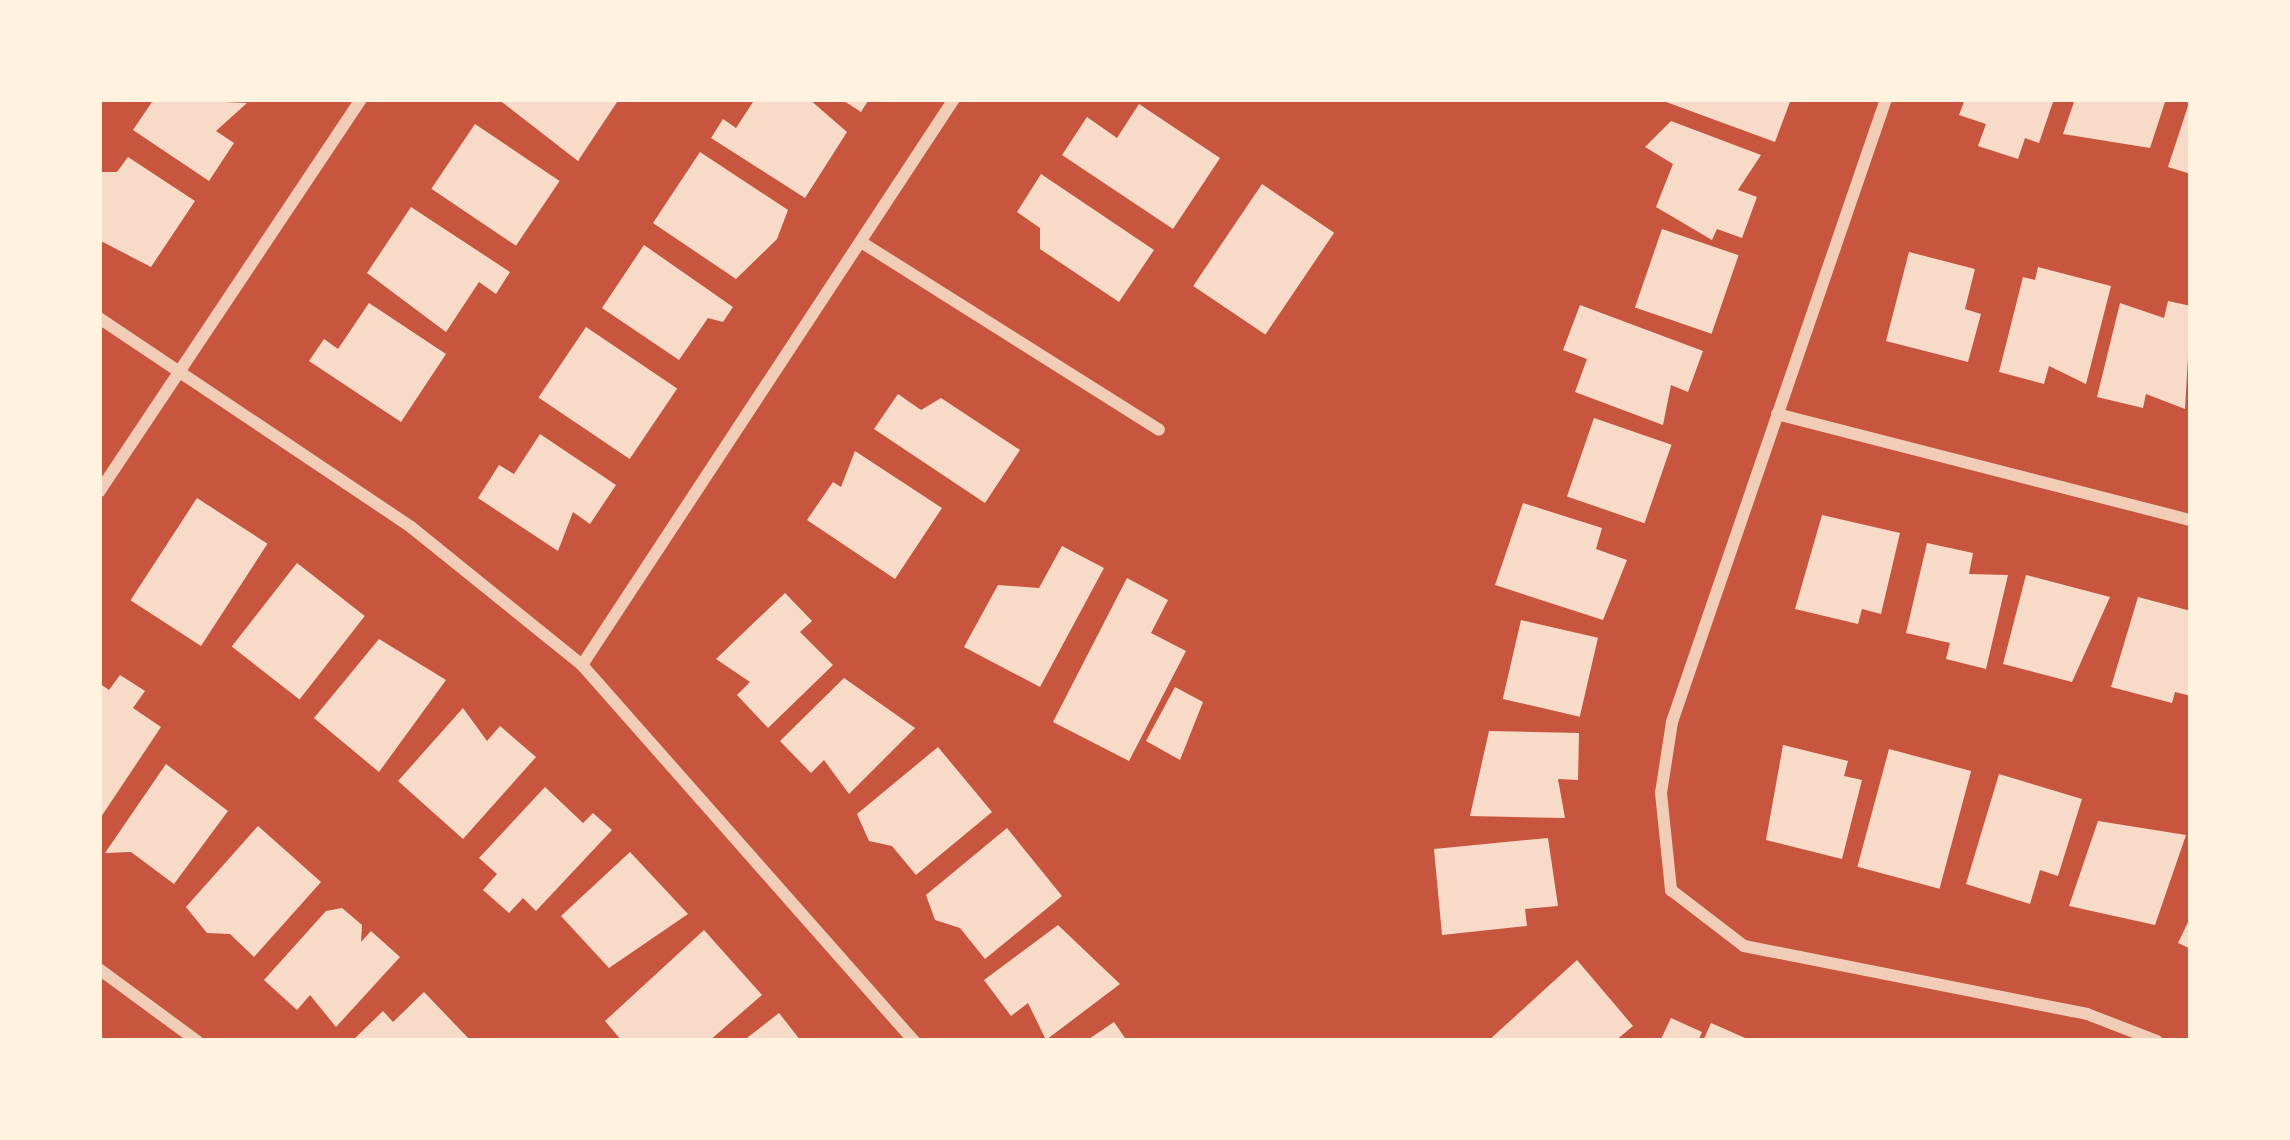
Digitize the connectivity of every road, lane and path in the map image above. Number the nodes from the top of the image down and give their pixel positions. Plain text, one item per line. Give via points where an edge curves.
1 (361, 99) edge
2 (954, 99) edge
3 (1886, 99) edge
4 (861, 242) junction
5 (99, 318) edge
6 (180, 371) junction
7 (1778, 414) junction
8 (1159, 430) dead end
9 (99, 492) edge
10 (2191, 520) edge
11 (582, 665) junction
12 (99, 969) edge
13 (197, 1041) edge
14 (914, 1041) edge
15 (2157, 1041) edge

1 - 6 street
2 - 4 street
3 - 7 street
4 - 8 street
4 - 11 street
5 - 6 street
6 - 9 street
6 - 11 street via 412,527
7 - 10 street
7 - 15 street via 1672,722 1660,793 1671,890 1744,946 2087,1014
11 - 14 street
12 - 13 street

